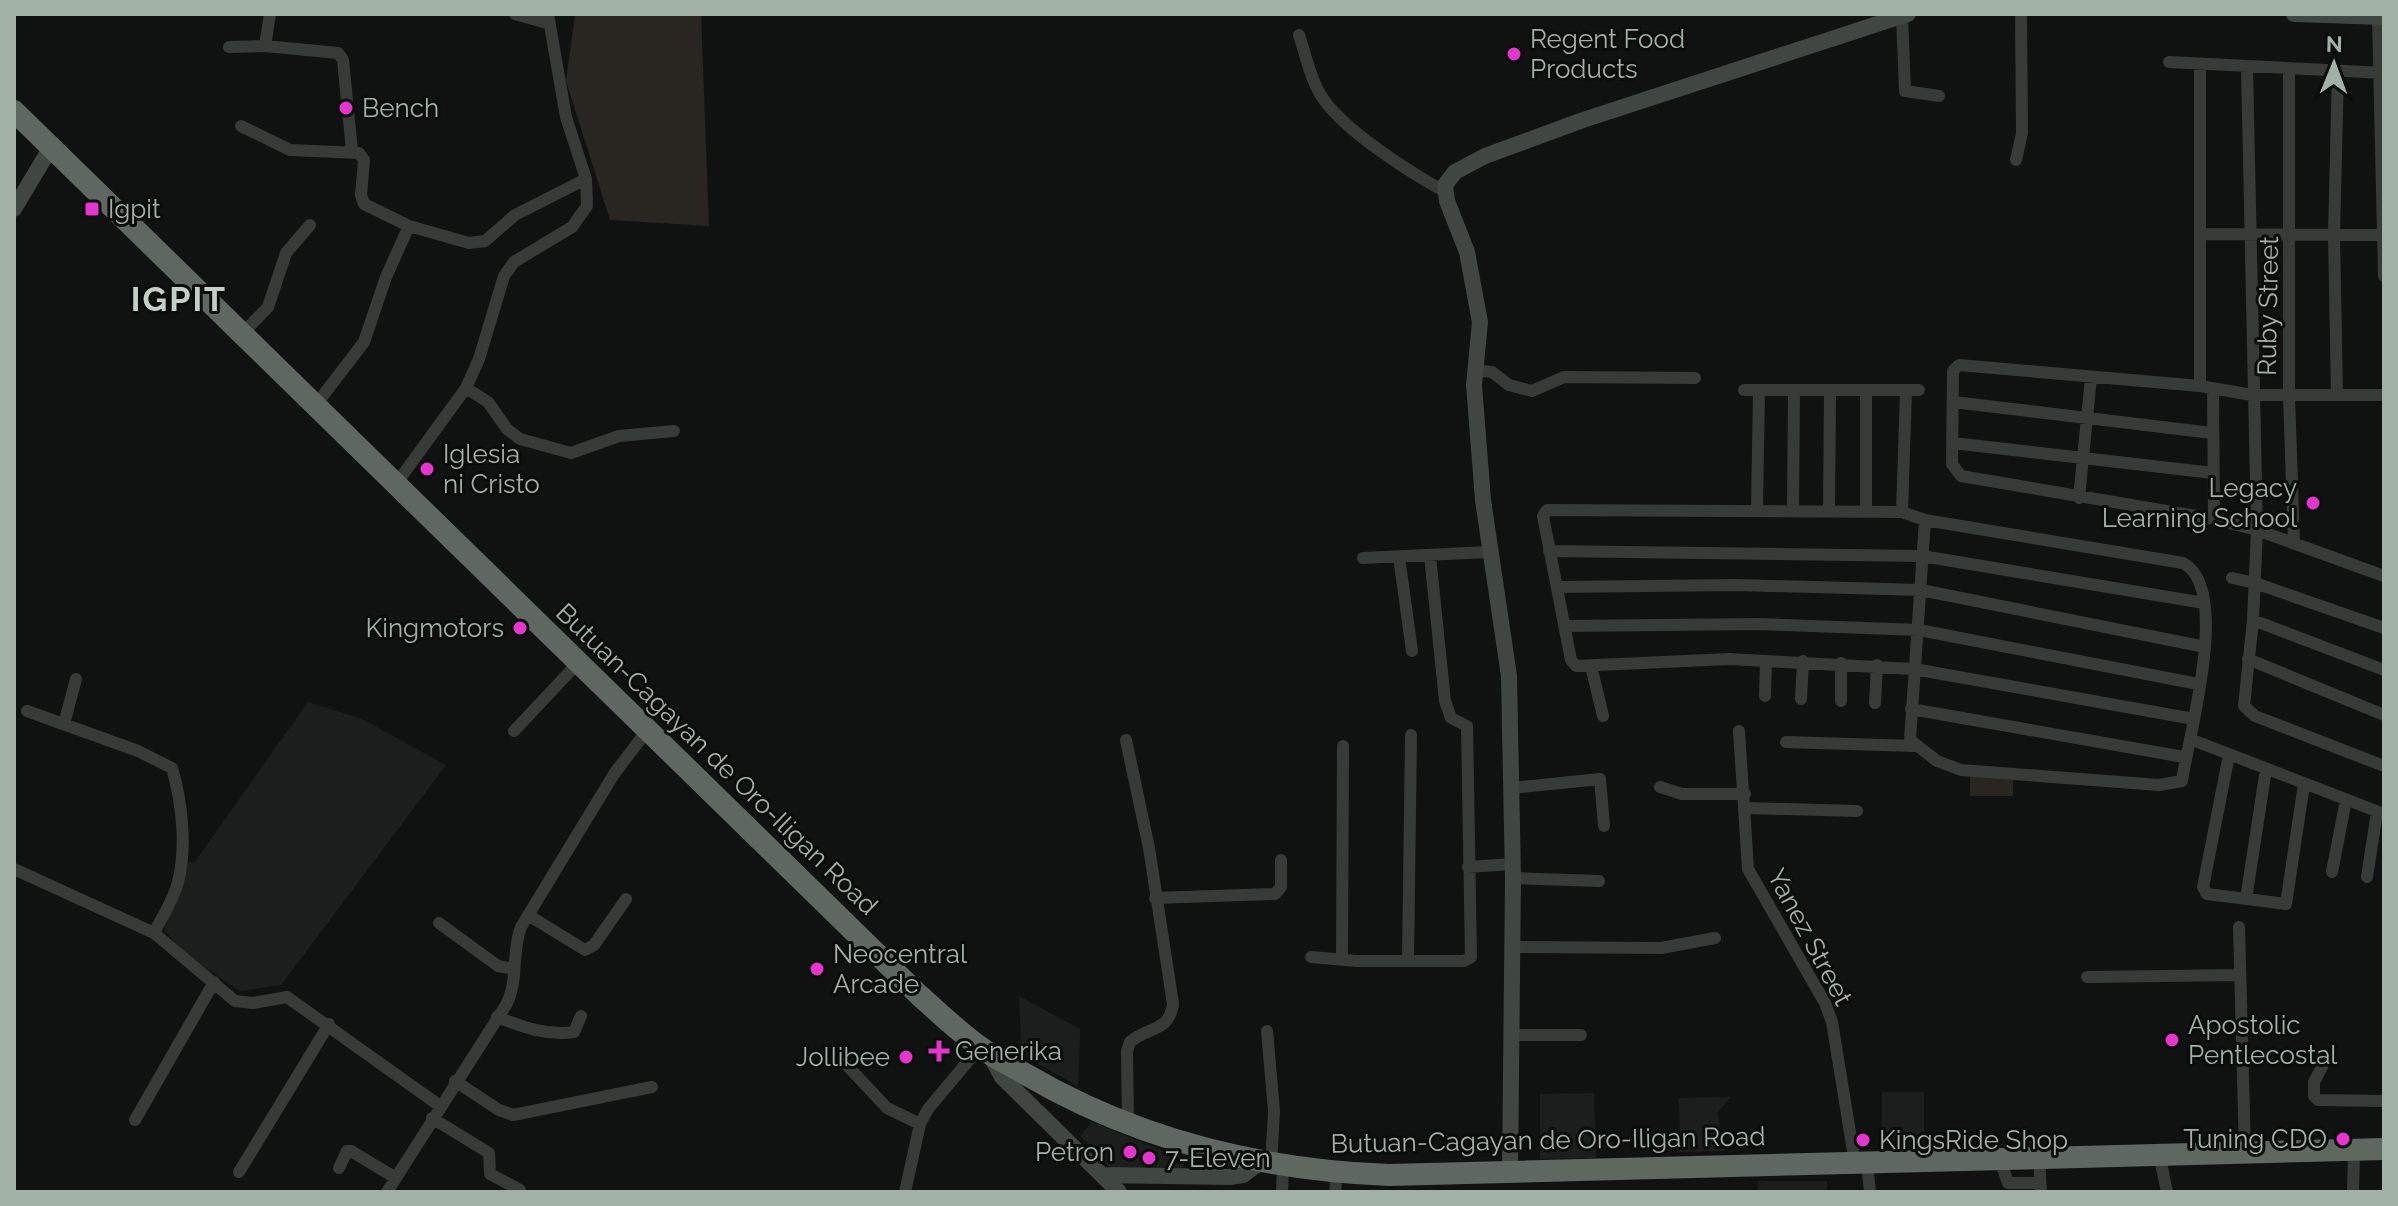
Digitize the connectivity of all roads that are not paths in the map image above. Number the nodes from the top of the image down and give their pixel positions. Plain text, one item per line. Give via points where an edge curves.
1 (270, 14) edge
2 (515, 14) edge
3 (2021, 14) edge
4 (2294, 14) edge
5 (1905, 15) edge
6 (2381, 17) edge
7 (548, 18) edge
8 (1299, 35) dead end
9 (265, 46) junction
10 (229, 47) dead end
11 (2169, 62) dead end
12 (2200, 66) junction
13 (2247, 67) junction
14 (2289, 69) junction
15 (2338, 71) junction
16 (2381, 73) edge
17 (1939, 96) dead end
18 (14, 111) edge
19 (241, 126) dead end
20 (51, 147) junction
21 (352, 151) junction
22 (2016, 160) dead end
23 (586, 179) junction
24 (1444, 191) junction
25 (14, 209) edge
26 (310, 225) dead end
27 (409, 226) junction
28 (2201, 234) junction
29 (2334, 235) junction
30 (2383, 235) edge
31 (2251, 236) junction
32 (2291, 237) junction
33 (2384, 276) edge
34 (242, 334) junction
35 (1474, 370) junction
36 (1695, 378) dead end
37 (2091, 378) junction
38 (2200, 386) junction
39 (466, 388) junction
40 (1744, 390) dead end
41 (2213, 390) junction
42 (1759, 391) junction
43 (1794, 391) junction
44 (1866, 391) junction
45 (1830, 392) junction
46 (2252, 395) junction
47 (2337, 395) junction
48 (2384, 395) edge
49 (2289, 396) junction
50 (1954, 402) junction
51 (315, 406) junction
52 (2088, 419) junction
53 (674, 431) dead end
54 (2212, 433) junction
55 (1953, 443) junction
56 (2084, 460) junction
57 (2213, 473) junction
58 (396, 484) junction
59 (2079, 498) junction
60 (1757, 508) junction
61 (1793, 509) junction
62 (1829, 509) junction
63 (1866, 510) junction
64 (1902, 512) junction
65 (2214, 519) junction
66 (1925, 520) junction
67 (2257, 530) junction
68 (2294, 543) junction
69 (1549, 551) junction
70 (1488, 552) junction
71 (1430, 556) junction
72 (1922, 556) junction
73 (1399, 557) junction
74 (1363, 558) dead end
75 (2384, 576) edge
76 (2232, 578) dead end
77 (2255, 583) junction
78 (1557, 587) junction
79 (1921, 590) junction
80 (2204, 603) junction
81 (2253, 620) junction
82 (1565, 626) junction
83 (2384, 628) edge
84 (1919, 630) junction
85 (2205, 647) junction
86 (1412, 651) dead end
87 (2248, 659) junction
88 (1766, 661) junction
89 (1803, 661) junction
90 (1841, 663) junction
91 (577, 664) junction
92 (1877, 665) junction
93 (1591, 666) junction
94 (1914, 669) junction
95 (2384, 670) edge
96 (76, 679) dead end
97 (2198, 684) junction
98 (1765, 696) dead end
99 (1801, 699) dead end
100 (1841, 701) dead end
101 (1875, 703) dead end
102 (1911, 709) junction
103 (27, 711) dead end
104 (2384, 715) edge
105 (1603, 716) dead end
106 (2194, 719) junction
107 (64, 724) junction
108 (514, 731) dead end
109 (1739, 731) dead end
110 (646, 732) junction
111 (1411, 735) dead end
112 (2190, 739) junction
113 (1126, 740) dead end
114 (1786, 742) dead end
115 (1343, 746) dead end
116 (1915, 746) junction
117 (2229, 755) junction
118 (2184, 757) junction
119 (2384, 766) edge
120 (2266, 769) junction
121 (2304, 784) junction
122 (1660, 787) dead end
123 (1511, 788) junction
124 (2346, 800) junction
125 (1746, 801) junction
126 (1857, 811) dead end
127 (2380, 813) edge
128 (1604, 826) dead end
129 (1281, 860) dead end
130 (1468, 867) junction
131 (14, 869) edge
132 (1512, 871) junction
133 (2332, 872) dead end
134 (2367, 877) dead end
135 (1599, 881) dead end
136 (1155, 898) junction
137 (626, 899) dead end
138 (2246, 899) junction
139 (528, 915) junction
140 (439, 923) dead end
141 (2239, 927) dead end
142 (154, 933) junction
143 (1715, 938) dead end
144 (1512, 947) junction
145 (1311, 957) dead end
146 (1342, 960) junction
147 (1408, 961) junction
148 (514, 969) junction
149 (2240, 975) junction
150 (2087, 977) dead end
151 (214, 982) junction
152 (581, 1016) dead end
153 (497, 1017) junction
154 (329, 1024) junction
155 (1267, 1031) dead end
156 (1511, 1035) junction
157 (1581, 1035) dead end
158 (985, 1051) junction
159 (841, 1059) dead end
160 (2323, 1065) dead end
161 (455, 1081) junction
162 (652, 1087) dead end
163 (2384, 1101) edge
164 (440, 1106) junction
165 (432, 1118) junction
166 (135, 1120) dead end
167 (1128, 1123) junction
168 (920, 1124) junction
169 (2384, 1149) edge
170 (2354, 1150) junction
171 (2245, 1152) junction
172 (2159, 1153) junction
173 (2039, 1157) junction
174 (2000, 1159) junction
175 (1861, 1163) junction
176 (1271, 1165) junction
177 (339, 1168) dead end
178 (239, 1172) dead end
179 (1510, 1172) junction
180 (1103, 1175) junction
181 (396, 1178) junction
182 (1336, 1182) edge
183 (2040, 1187) edge
184 (520, 1190) dead end
185 (387, 1192) edge
186 (905, 1192) edge
187 (1119, 1192) edge
188 (1282, 1192) edge
189 (1870, 1192) edge
190 (2167, 1192) edge
191 (2353, 1192) edge

1 - 9 street
2 - 7 street
3 - 22 street via 2022,133
4 - 6 street
5 - 17 street via 1905,91
5 - 24 street via 1485,156 1455,172
6 - 16 street
7 - 23 street via 566,117
8 - 24 street via 1317,86 1332,109 1397,162
9 - 10 street
9 - 21 street via 338,53
11 - 12 street
12 - 13 street
12 - 28 street
13 - 14 street
13 - 31 street
14 - 15 street
14 - 32 street, Ruby Street
15 - 16 street
15 - 29 street
16 - 30 street
18 - 20 highway, Butuan-Cagayan de Oro-Iligan Road
19 - 21 street via 290,150
20 - 25 street
20 - 34 highway, Butuan-Cagayan de Oro-Iligan Road
21 - 27 street via 364,160 364,204
23 - 27 street via 515,215 485,241 469,243
23 - 39 street via 584,214 514,262 504,276
24 - 35 street via 1467,252 1480,322
26 - 34 street via 286,253 268,307
27 - 51 street via 364,342
28 - 31 street
28 - 38 street
29 - 30 street
29 - 32 street
29 - 47 street
30 - 33 street
31 - 32 street
31 - 46 street
32 - 49 street, Ruby Street
34 - 51 highway, Butuan-Cagayan de Oro-Iligan Road
35 - 36 street via 1492,372 1527,390 1542,389 1564,377
35 - 70 street
37 - 38 street
37 - 50 street via 1959,365 1953,371
37 - 52 street
38 - 41 street
39 - 53 street via 488,402 520,439 571,453 619,436
39 - 58 street
40 - 42 street
41 - 46 street
41 - 54 street
42 - 43 street
42 - 60 street
43 - 45 street
43 - 61 street
44 - 45 street
44 - 63 street
44 - 64 street via 1913,390
45 - 62 street
46 - 49 street
46 - 67 street
47 - 48 street
47 - 49 street
49 - 68 street, Ruby Street
50 - 52 street
50 - 55 street
51 - 58 highway, Butuan-Cagayan de Oro-Iligan Road
52 - 54 street
52 - 56 street
54 - 57 street
55 - 56 street
55 - 59 street via 1952,468 1961,476
56 - 57 street
56 - 59 street
57 - 65 street
58 - 91 highway, Butuan-Cagayan de Oro-Iligan Road
59 - 65 street
60 - 61 street
60 - 69 street via 1547,510 1543,516
61 - 62 street
62 - 63 street
63 - 64 street
64 - 66 street
65 - 67 street
66 - 72 street
66 - 80 street via 2183,563 2194,573
67 - 68 street
67 - 77 street
68 - 75 street
69 - 72 street
69 - 78 street
70 - 71 street
70 - 123 street via 1509,676
71 - 73 street
71 - 130 street via 1445,701 1451,718 1467,726
72 - 79 street
72 - 80 street
73 - 74 street
73 - 86 street
76 - 77 street
77 - 81 street
77 - 83 street
78 - 79 street
78 - 82 street
79 - 84 street
79 - 85 street
80 - 85 street
81 - 87 street
81 - 95 street
82 - 84 street via 1757,624
82 - 93 street via 1573,664
84 - 94 street
84 - 97 street
85 - 97 street
87 - 104 street
87 - 119 street via 2243,700 2248,713
88 - 89 street
88 - 93 street
88 - 98 street
89 - 90 street
89 - 99 street
90 - 92 street
90 - 100 street
91 - 108 street
91 - 110 highway, Butuan-Cagayan de Oro-Iligan Road
92 - 94 street
92 - 101 street
93 - 105 street
94 - 102 street
94 - 106 street
96 - 107 street
97 - 106 street
102 - 116 street via 1908,736
102 - 118 street
103 - 107 street
106 - 112 street
107 - 142 street via 172,768 181,868
109 - 125 street, Yanez Street
110 - 139 street via 614,774
110 - 158 highway, Butuan-Cagayan de Oro-Iligan Road via 900,978
111 - 147 street
112 - 117 street
112 - 118 street
113 - 136 street
114 - 116 street
115 - 146 street
116 - 118 street via 1961,770 2159,785 2182,781
117 - 120 street
117 - 138 street via 2203,887 2207,894
120 - 121 street
120 - 138 street
121 - 124 street
121 - 138 street via 2286,904
122 - 125 street
123 - 128 street via 1600,779
123 - 132 street
124 - 127 street
124 - 133 street
125 - 126 street
125 - 175 street, Yanez Street via 1748,869 1825,1003
127 - 134 street
129 - 136 street via 1281,887 1275,894
130 - 132 street
130 - 147 street via 1471,957
131 - 142 street
132 - 135 street
132 - 144 street
136 - 167 street via 1173,1004 1162,1028 1130,1042
137 - 139 street via 585,950
139 - 148 street via 516,938
140 - 148 street via 498,966
141 - 149 street
142 - 151 street
143 - 144 street via 1661,948
144 - 156 street
145 - 146 street
146 - 147 street
148 - 153 street via 512,994
149 - 150 street
149 - 171 street
151 - 154 street via 244,1003 287,997
151 - 166 street
152 - 153 street via 574,1032 555,1034
153 - 161 street
154 - 164 street
154 - 178 street
155 - 176 street via 1274,1111
156 - 157 street
156 - 179 street
158 - 167 highway, Butuan-Cagayan de Oro-Iligan Road
158 - 168 street via 928,1109
158 - 180 street via 1002,1077
159 - 168 street via 887,1108
160 - 163 street via 2314,1082 2318,1100
161 - 162 street via 513,1115
161 - 164 street
164 - 165 street
165 - 181 street
165 - 184 street via 489,1153 490,1174
167 - 176 highway, Butuan-Cagayan de Oro-Iligan Road
168 - 186 street
169 - 170 highway, Butuan-Cagayan de Oro-Iligan Road
170 - 171 highway, Butuan-Cagayan de Oro-Iligan Road
170 - 191 street
171 - 172 highway, Butuan-Cagayan de Oro-Iligan Road
172 - 173 highway, Butuan-Cagayan de Oro-Iligan Road
172 - 190 street
173 - 174 highway, Butuan-Cagayan de Oro-Iligan Road
173 - 183 street
174 - 175 highway, Butuan-Cagayan de Oro-Iligan Road
174 - 183 street via 2008,1183
175 - 179 highway, Butuan-Cagayan de Oro-Iligan Road
175 - 189 street, Yanez Street
176 - 180 street via 1230,1177
176 - 182 highway, Butuan-Cagayan de Oro-Iligan Road
176 - 188 street
177 - 181 street via 351,1151
179 - 182 highway, Butuan-Cagayan de Oro-Iligan Road
180 - 187 street
181 - 185 street

